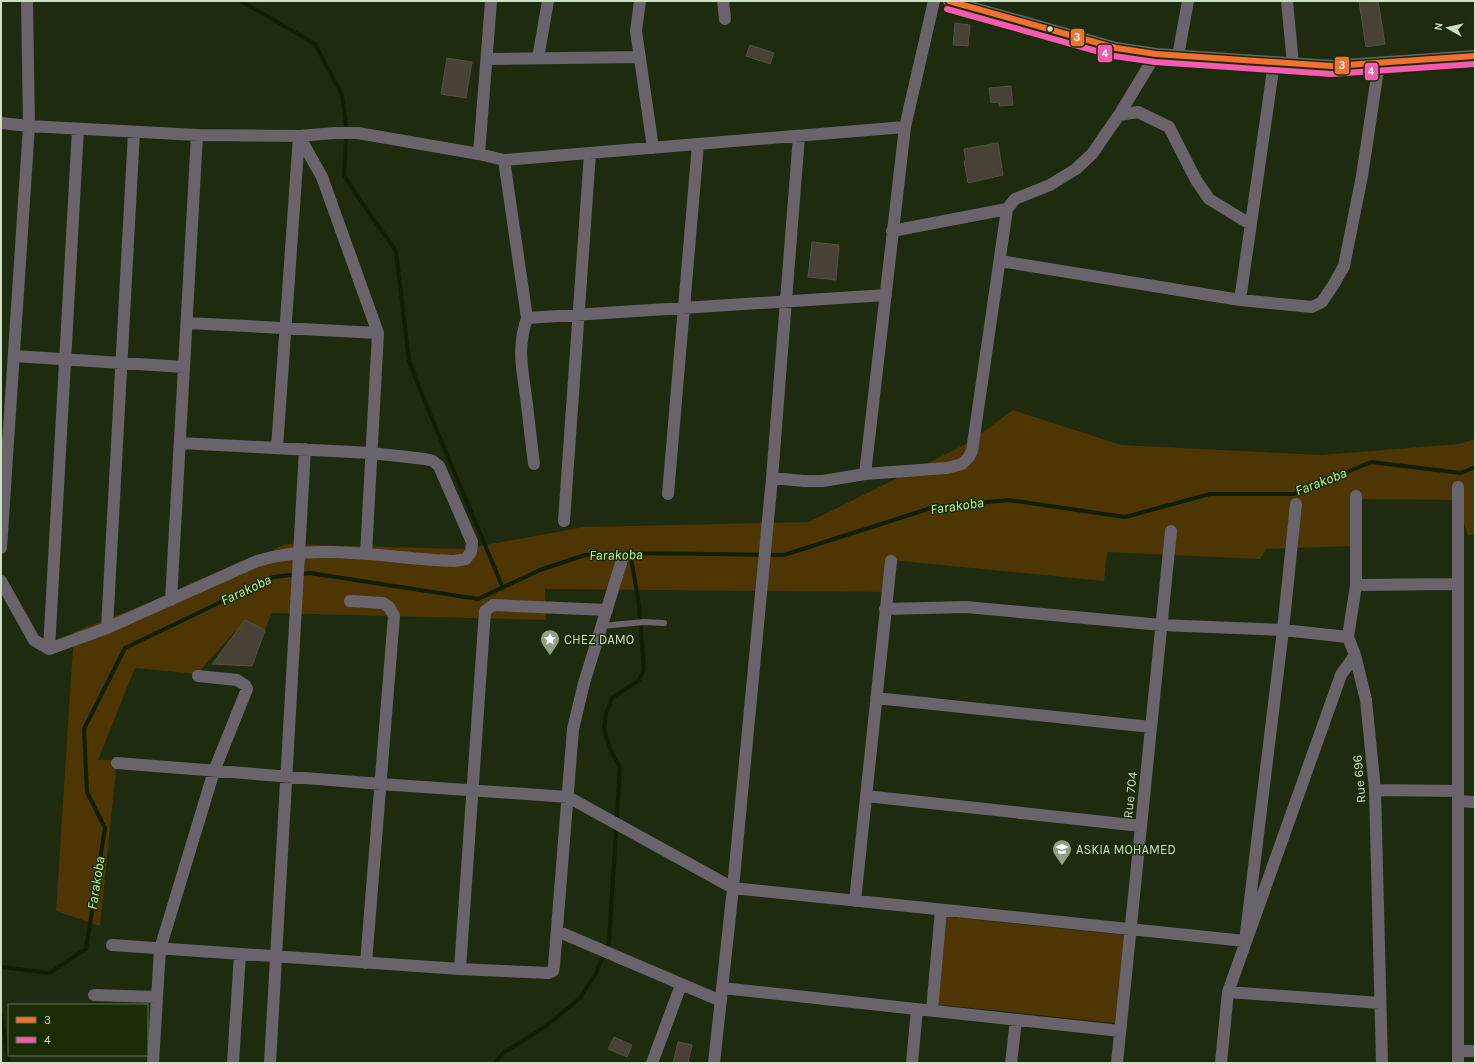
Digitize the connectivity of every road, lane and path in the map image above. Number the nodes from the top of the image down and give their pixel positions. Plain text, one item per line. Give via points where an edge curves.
1 (27, 1) edge
2 (491, 1) edge
3 (548, 1) edge
4 (640, 1) edge
5 (723, 1) edge
6 (934, 1) edge
7 (949, 1) edge
8 (1188, 1) edge
9 (1286, 1) edge
10 (725, 20) dead end
11 (1156, 54) junction
12 (1178, 56) junction
13 (1475, 56) edge
14 (640, 57) junction
15 (538, 58) junction
16 (487, 59) junction
17 (1274, 63) junction
18 (1379, 63) junction
19 (1293, 64) junction
20 (1119, 115) junction
21 (1, 123) edge
22 (29, 126) junction
23 (905, 127) junction
24 (78, 129) junction
25 (134, 132) junction
26 (197, 135) junction
27 (299, 136) junction
28 (799, 136) junction
29 (698, 144) junction
30 (653, 148) junction
31 (590, 153) junction
32 (479, 154) junction
33 (504, 160) junction
34 (1007, 209) junction
35 (1250, 224) junction
36 (892, 231) junction
37 (1000, 261) junction
38 (886, 295) junction
39 (786, 300) junction
40 (1240, 300) junction
41 (684, 307) junction
42 (579, 314) junction
43 (527, 318) junction
44 (186, 323) junction
45 (285, 328) junction
46 (378, 333) junction
47 (14, 356) junction
48 (65, 360) junction
49 (121, 363) junction
50 (184, 367) junction
51 (180, 443) junction
52 (277, 448) junction
53 (305, 450) junction
54 (371, 453) junction
55 (534, 464) dead end
56 (865, 474) junction
57 (772, 478) junction
58 (1458, 487) dead end
59 (668, 494) dead end
60 (1356, 496) dead end
61 (1296, 504) dead end
62 (564, 520) dead end
63 (1171, 531) dead end
64 (1, 548) edge
65 (366, 554) junction
66 (299, 558) junction
67 (622, 560) dead end
68 (891, 561) dead end
69 (1, 581) edge
70 (1457, 584) junction
71 (1356, 585) junction
72 (171, 600) junction
73 (350, 601) dead end
74 (886, 609) junction
75 (607, 610) junction
76 (664, 623) dead end
77 (1161, 625) junction
78 (602, 626) junction
79 (107, 628) junction
80 (1283, 630) junction
81 (1348, 637) junction
82 (49, 649) junction
83 (1356, 655) junction
84 (198, 676) dead end
85 (876, 698) junction
86 (1151, 727) junction
87 (117, 763) dead end
88 (214, 771) junction
89 (287, 777) junction
90 (380, 784) junction
91 (1375, 790) junction
92 (472, 791) junction
93 (866, 796) junction
94 (1458, 796) junction
95 (568, 797) junction
96 (1475, 802) edge
97 (1141, 826) junction
98 (733, 888) junction
99 (854, 901) junction
100 (942, 910) junction
101 (1130, 930) junction
102 (557, 931) junction
103 (1245, 940) junction
104 (112, 946) dead end
105 (160, 949) junction
106 (240, 954) junction
107 (276, 957) junction
108 (366, 963) junction
109 (460, 969) junction
110 (681, 985) junction
111 (722, 988) junction
112 (1228, 992) junction
113 (94, 995) dead end
114 (157, 997) junction
115 (721, 1001) junction
116 (1380, 1003) junction
117 (917, 1009) junction
118 (932, 1010) junction
119 (1016, 1020) junction
120 (1120, 1030) junction
121 (1475, 1051) edge
122 (1458, 1057) edge
123 (153, 1063) edge
124 (233, 1063) edge
125 (270, 1063) edge
126 (652, 1063) edge
127 (714, 1063) edge
128 (912, 1063) edge
129 (1011, 1063) edge
130 (1117, 1063) edge
131 (1221, 1063) edge
132 (1382, 1063) edge

1 - 22 street
2 - 16 street
3 - 15 street
4 - 14 street via 636,31
5 - 10 street
6 - 23 street
7 - 11 street via 1116,48
8 - 12 street
9 - 19 street
11 - 12 street
11 - 20 street
12 - 17 street
13 - 18 street
14 - 15 street
14 - 30 street
15 - 16 street
16 - 32 street
17 - 19 street
17 - 35 street
18 - 19 street via 1332,66
18 - 40 street via 1362,176 1344,266 1334,284 1322,302 1312,307
20 - 34 street via 1092,154 1076,169 1050,185 1015,199
20 - 35 street via 1138,112 1169,127 1196,180 1209,199
21 - 22 street
22 - 24 street
22 - 47 street
23 - 28 street
23 - 36 street
24 - 25 street
24 - 48 street
25 - 26 street
25 - 49 street
26 - 27 street
26 - 44 street
27 - 32 street via 358,133
27 - 45 street
27 - 46 street via 322,177
28 - 29 street
28 - 39 street
29 - 30 street
29 - 41 street
30 - 31 street
31 - 33 street
31 - 42 street
32 - 33 street
33 - 43 street
34 - 36 street
34 - 37 street
35 - 40 street
36 - 38 street
37 - 40 street
37 - 56 street via 972,451 968,458 962,464 947,468
38 - 39 street
38 - 56 street
39 - 41 street
39 - 57 street
41 - 42 street
41 - 59 street
42 - 43 street
42 - 62 street
43 - 55 street via 520,343 521,365
44 - 45 street
44 - 50 street
45 - 46 street
45 - 52 street
46 - 54 street
47 - 48 street
47 - 64 street
48 - 49 street
48 - 82 street
49 - 50 street
49 - 79 street
50 - 51 street
51 - 52 street
51 - 72 street
52 - 53 street
53 - 54 street
53 - 66 street
54 - 65 street
54 - 65 street via 426,459 439,466 472,542 471,552 466,559 454,561
56 - 57 street via 804,482
57 - 98 street
58 - 70 street
60 - 71 street
61 - 80 street
63 - 77 street, Rue 704
65 - 66 street
66 - 72 street via 268,558
66 - 89 street
67 - 75 street
68 - 74 street
69 - 82 street via 34,640
70 - 71 street
70 - 94 street
71 - 81 street
72 - 79 street
73 - 90 street via 383,603 389,606 394,616
74 - 77 street via 966,606
74 - 85 street
75 - 78 street
75 - 92 street via 493,605 485,610
76 - 78 lane
77 - 80 street
77 - 86 street, Rue 704
78 - 95 street via 573,729
79 - 82 street
80 - 81 street
80 - 103 street
81 - 83 street, Rue 696
83 - 91 street, Rue 696 via 1366,700
83 - 103 street via 1341,675
84 - 88 street via 237,680 247,689
85 - 86 street
85 - 93 street
86 - 97 street, Rue 704
87 - 88 street
88 - 89 street
88 - 105 street
89 - 90 street
89 - 107 street
90 - 92 street
90 - 108 street
91 - 94 street
91 - 116 street, Rue 696
92 - 95 street
92 - 109 street
93 - 97 street
93 - 99 street
94 - 96 street
94 - 122 street
95 - 98 street
95 - 102 street
97 - 101 street, Rue 704
98 - 99 street
98 - 111 street
99 - 100 street
100 - 101 street
100 - 118 street
101 - 103 street
101 - 120 street, Rue 704
102 - 109 street via 554,966 553,971 549,973
102 - 110 street
103 - 112 street
104 - 105 street
105 - 106 street
105 - 114 street
106 - 107 street
106 - 124 street
107 - 108 street
107 - 125 street
108 - 109 street
110 - 115 street
110 - 126 street
111 - 115 street
111 - 117 street
112 - 116 street
112 - 131 street
113 - 114 street
114 - 123 street
115 - 127 street
116 - 132 street, Rue 696
117 - 118 street
117 - 128 street
118 - 119 street
119 - 120 street
119 - 129 street
120 - 130 street, Rue 704
121 - 122 street

